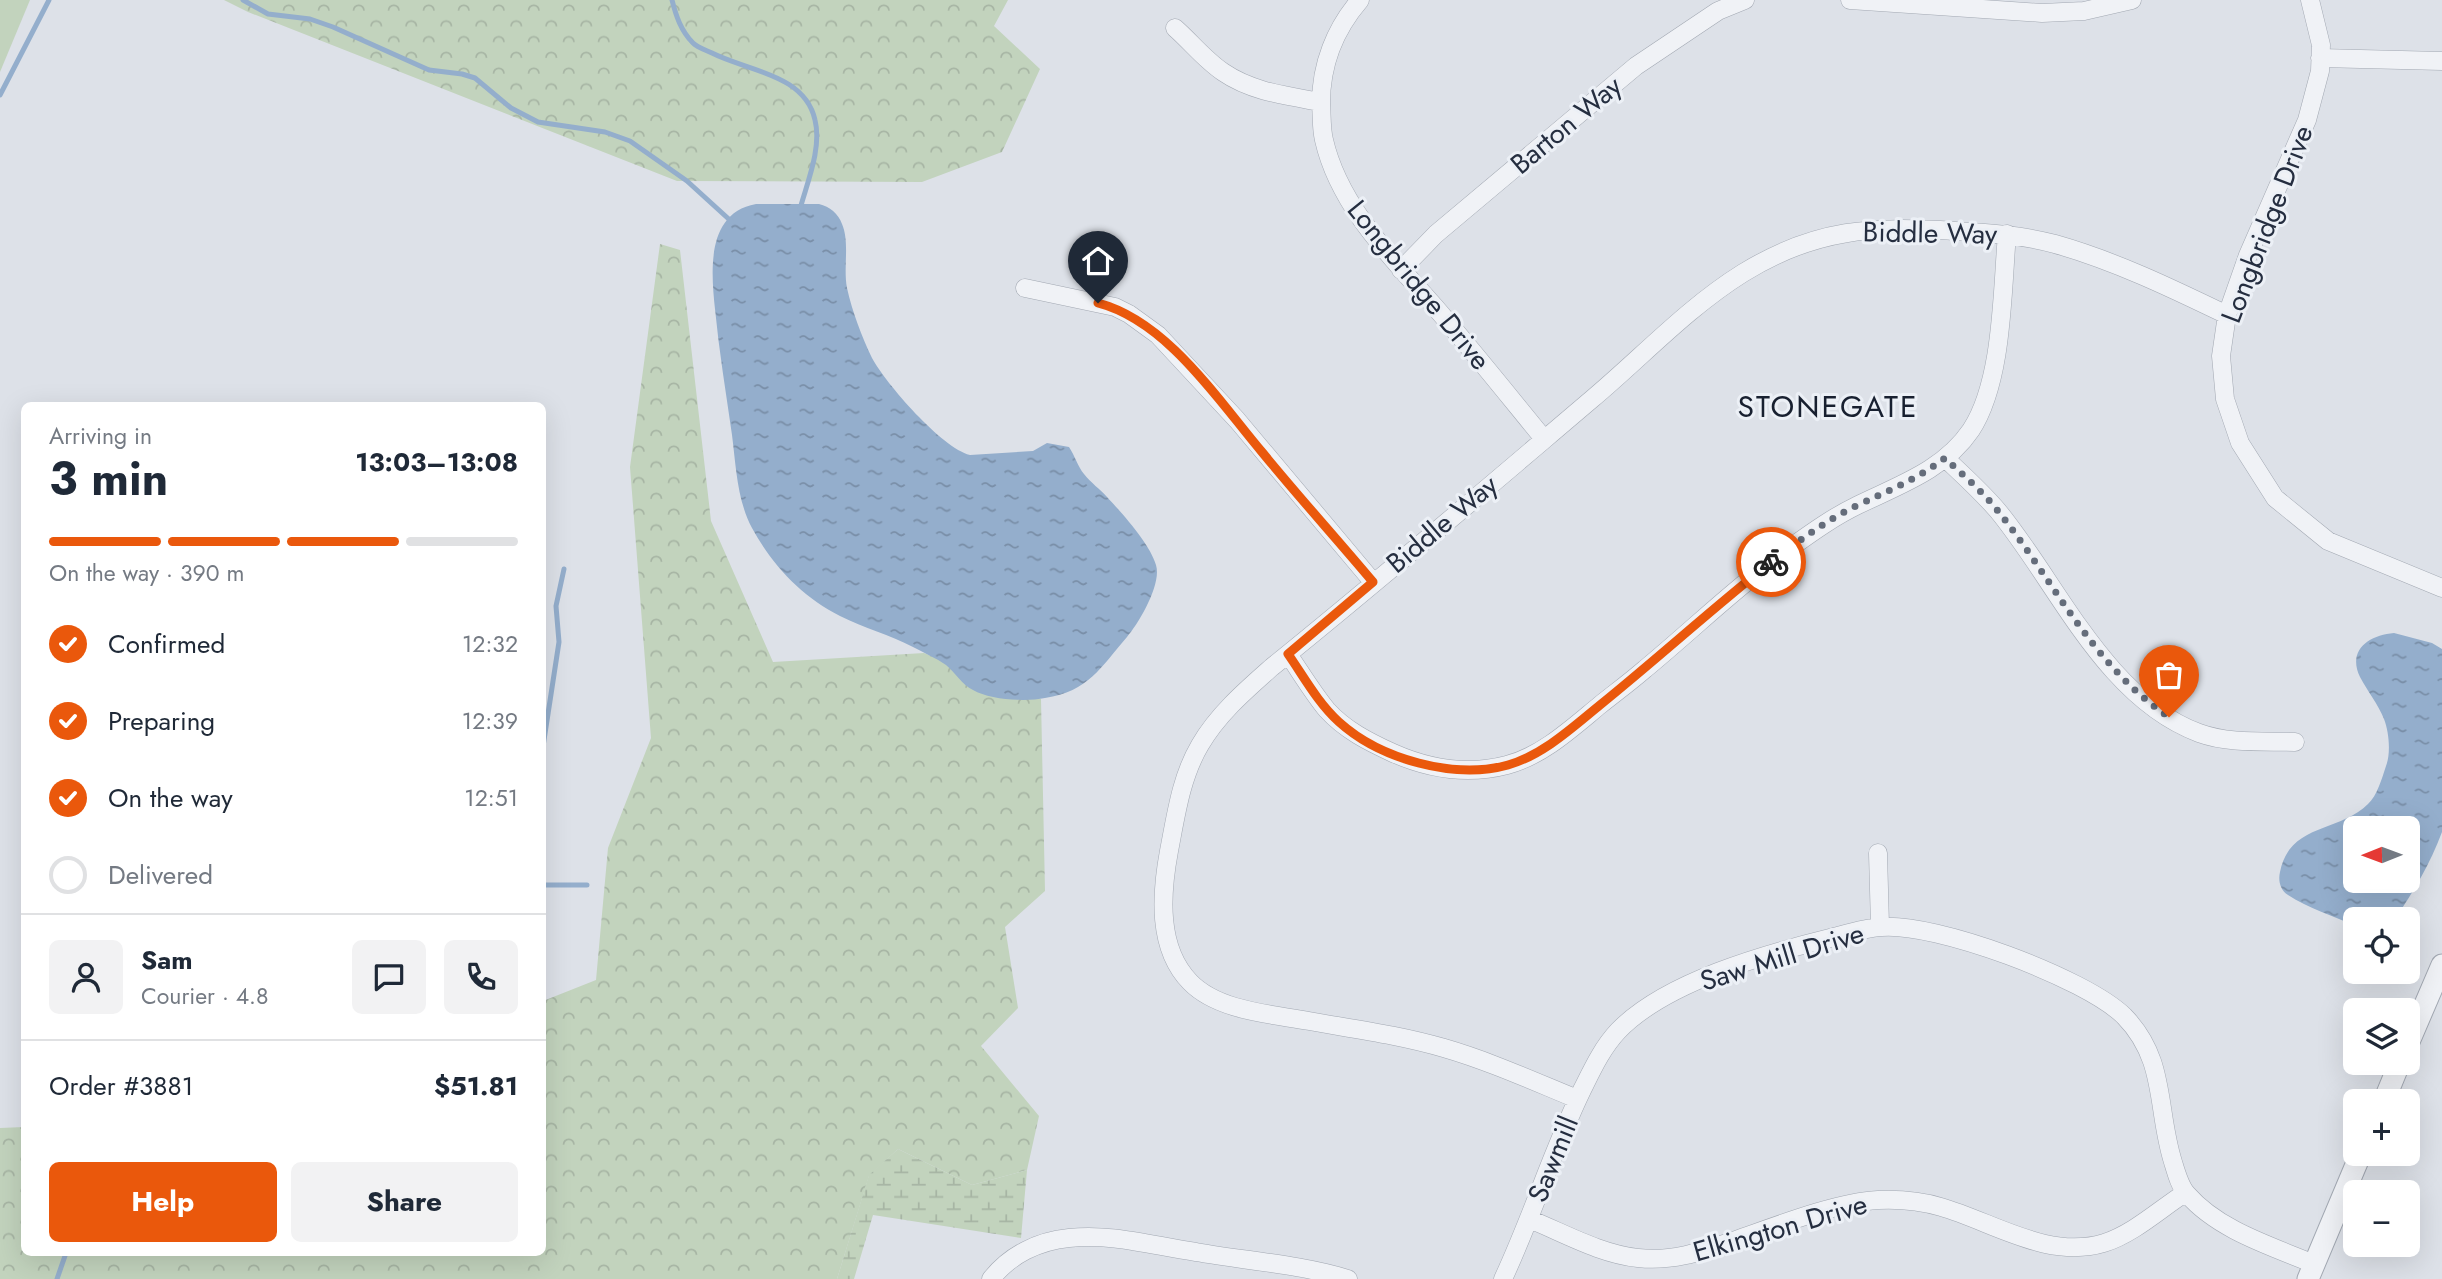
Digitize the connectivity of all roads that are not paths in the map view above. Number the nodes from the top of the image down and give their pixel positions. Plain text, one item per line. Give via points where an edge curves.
1 (1360, 0) edge
2 (1745, 0) edge
3 (1850, 0) edge
4 (2132, 0) edge
5 (2310, 0) edge
6 (1175, 27) dead end
7 (2320, 58) junction
8 (2442, 61) edge
9 (1321, 102) junction
10 (2007, 234) junction
11 (1401, 270) junction
12 (1025, 288) dead end
13 (2227, 315) junction
14 (1544, 439) junction
15 (1945, 458) junction
16 (1373, 582) junction
17 (2442, 588) edge
18 (1288, 654) junction
19 (2295, 742) dead end
20 (1878, 853) dead end
21 (1880, 926) junction
22 (2442, 965) edge
23 (2420, 1017) edge
24 (1577, 1099) junction
25 (2356, 1166) edge
26 (2185, 1193) junction
27 (1529, 1219) junction
28 (2311, 1272) edge
29 (991, 1279) edge
30 (1348, 1279) edge
31 (1503, 1279) edge

1 - 9 street, Longbridge Drive via 1331,48
2 - 11 street, Barton Way via 1718,11 1636,66 1436,234
3 - 4 street via 2042,13 2084,11
5 - 7 street, Longbridge Drive
6 - 9 street via 1212,64 1235,79 1275,94
7 - 8 street
7 - 13 street, Longbridge Drive via 2307,120
9 - 11 street, Longbridge Drive via 1323,138 1342,188
10 - 13 street, Biddle Way via 2092,256
10 - 14 street, Biddle Way via 1867,229 1822,238 1760,263 1689,312
10 - 15 street via 1998,338 1987,393 1973,427
11 - 14 street, Longbridge Drive
12 - 16 street via 1115,307 1158,335 1237,420
13 - 17 street, Longbridge Drive via 2221,356 2225,399 2240,443 2275,498 2328,541
14 - 16 street, Biddle Way
15 - 18 street via 1914,480 1825,523 1557,739 1508,765 1472,770 1435,767 1351,732 1327,710
15 - 19 street via 1998,511 2096,648 2142,697 2200,733
16 - 18 street, Biddle Way
18 - 24 street, Biddle Way via 1233,703 1200,745 1189,768 1175,814 1165,881 1168,946 1177,966 1208,996 1228,1003 1444,1048
20 - 21 street
21 - 24 street, Saw Mill Drive via 1748,962 1657,1001 1617,1032
21 - 26 street, Saw Mill Drive via 1933,931 1980,946 2068,981 2123,1016 2149,1050 2164,1130
22 - 23 street
24 - 27 street, Sawmill
25 - 28 street
26 - 27 street, Elkington Drive via 2121,1235 2085,1247 2044,1243 1942,1207 1898,1199 1853,1203 1695,1254 1656,1259 1604,1250
26 - 28 street via 2221,1222
27 - 31 street
29 - 30 street via 1027,1249 1088,1237

